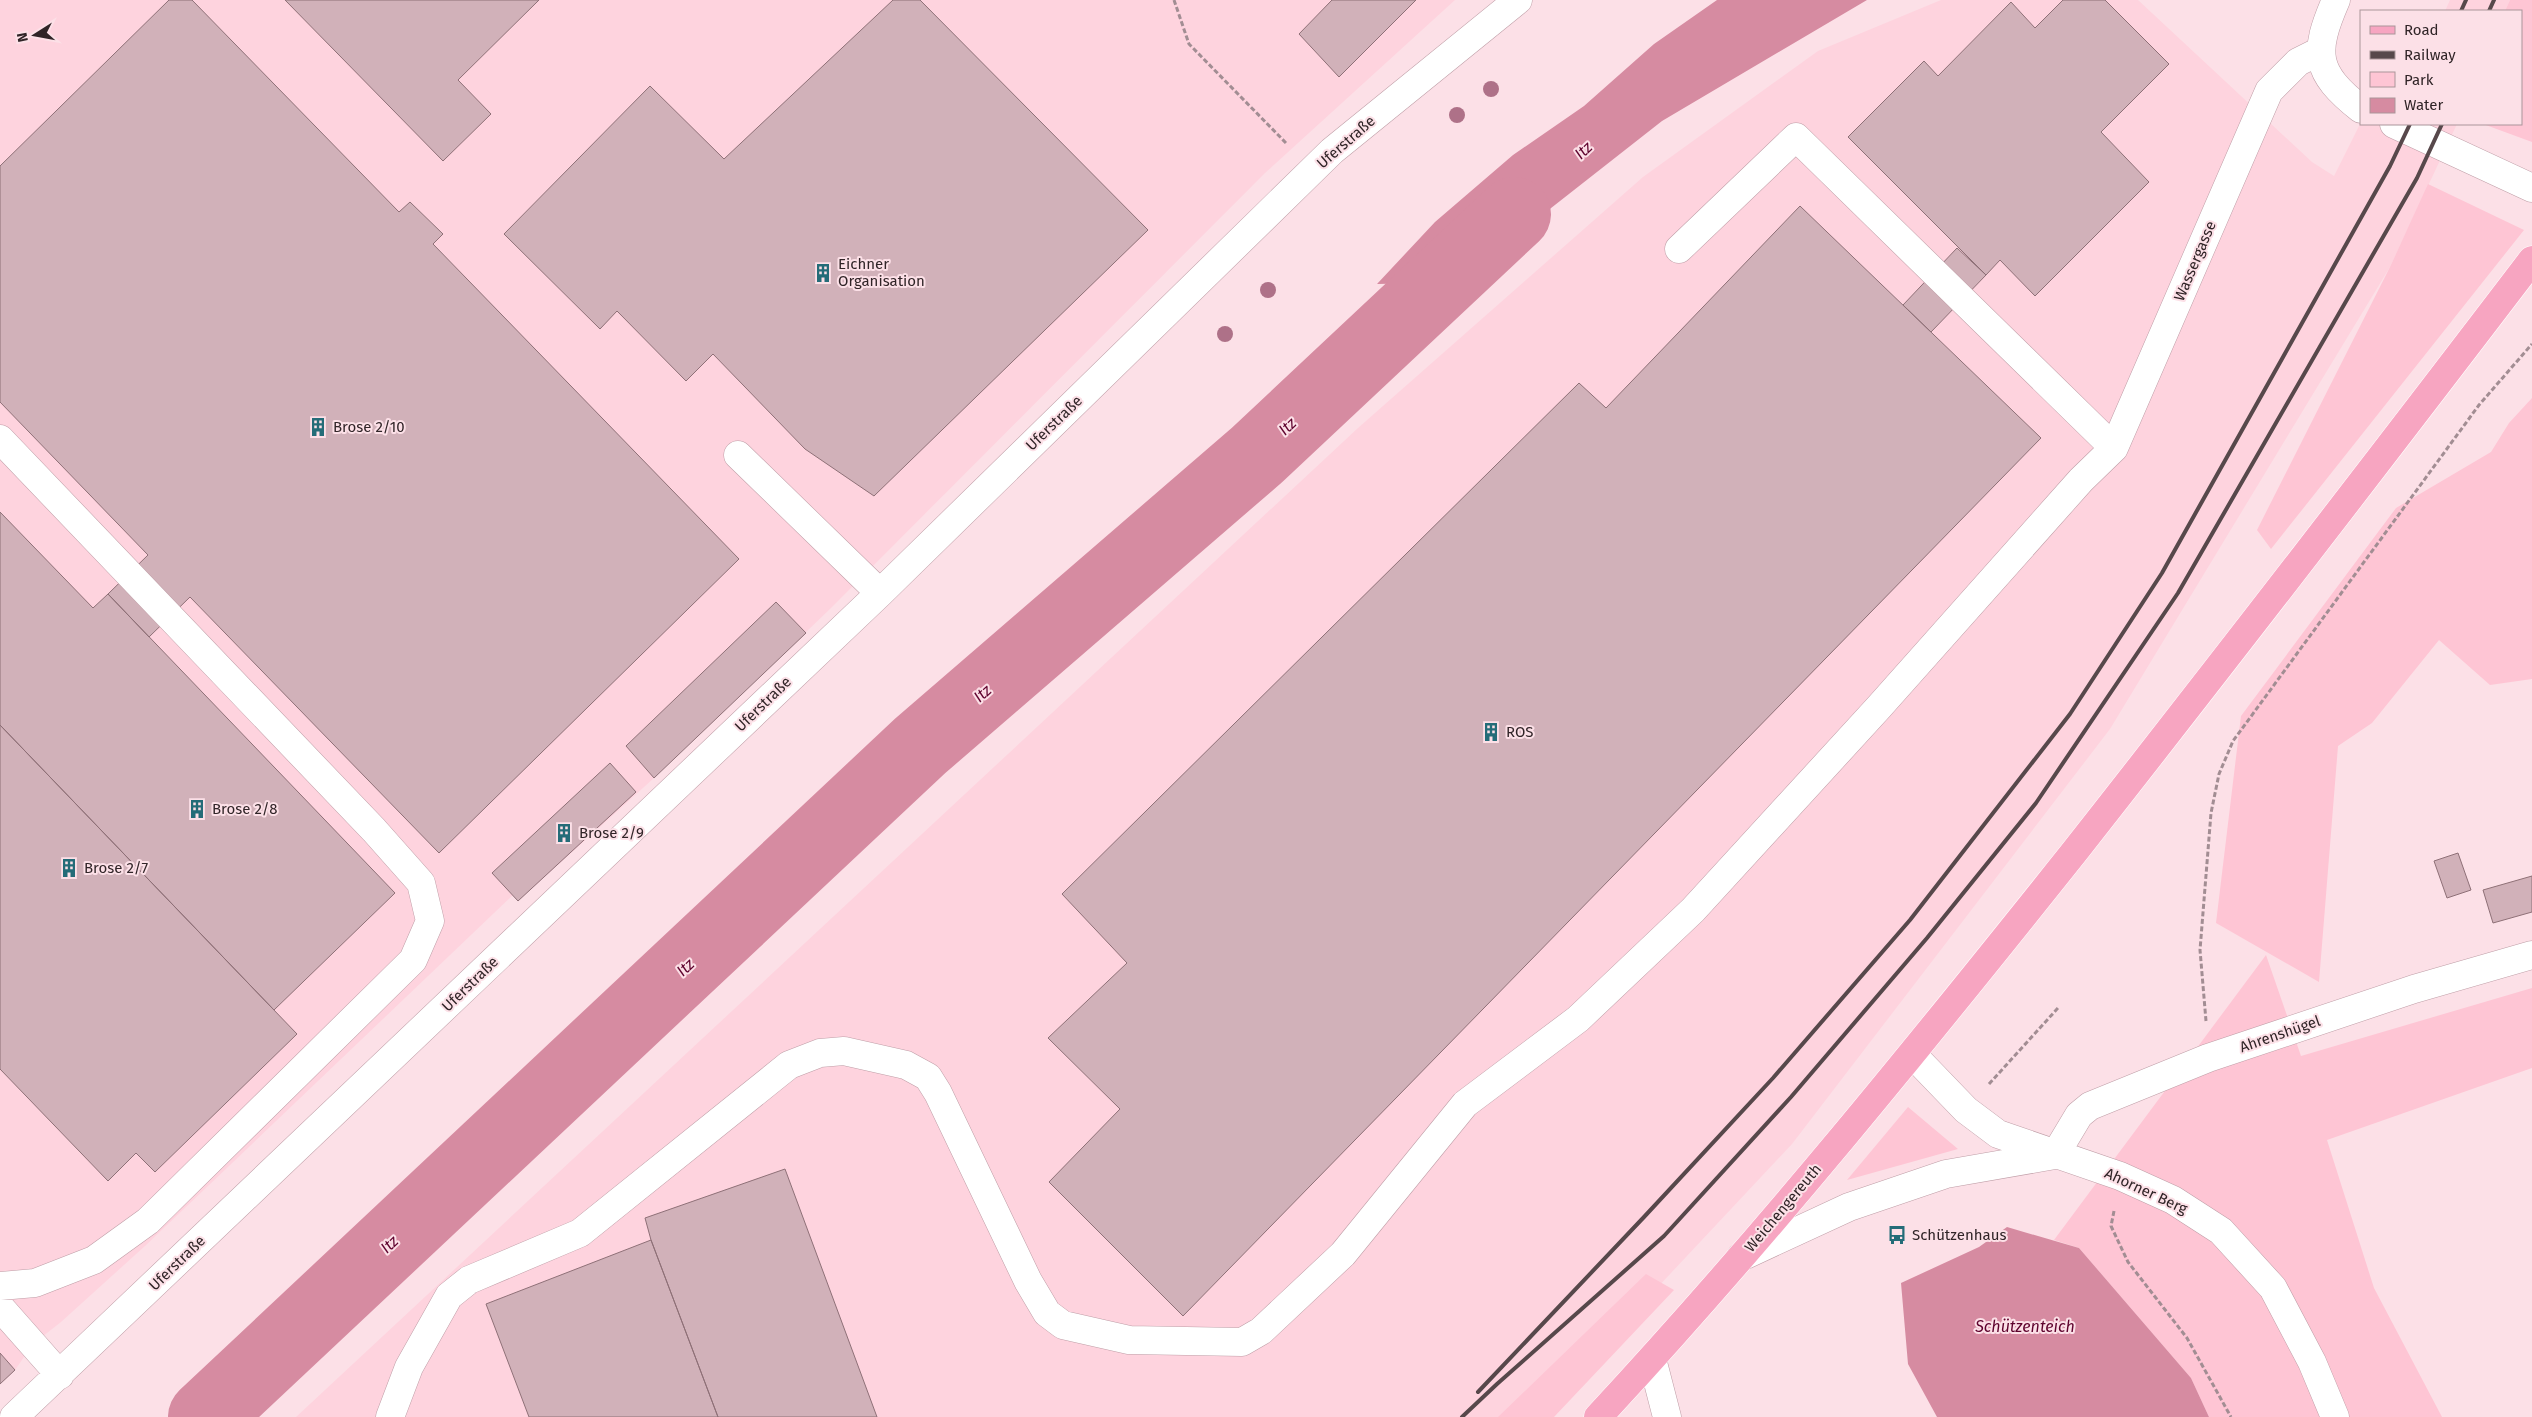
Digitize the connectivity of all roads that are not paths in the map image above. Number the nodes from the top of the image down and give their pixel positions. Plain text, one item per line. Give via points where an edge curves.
1 (1518, 0) edge
2 (2336, 0) edge
3 (2320, 51) junction
4 (2360, 108) edge
5 (2396, 125) edge
6 (2532, 188) edge
7 (1679, 249) dead end
8 (2532, 260) edge
9 (0, 439) edge
10 (2114, 448) junction
11 (738, 455) dead end
12 (880, 593) junction
13 (2532, 955) edge
14 (1913, 1055) junction
15 (2055, 1155) junction
16 (1741, 1257) junction
17 (0, 1286) edge
18 (0, 1307) edge
19 (1652, 1359) junction
20 (60, 1375) junction
21 (14, 1417) edge
22 (390, 1417) edge
23 (1598, 1417) edge
24 (1666, 1417) edge
25 (2335, 1417) edge

1 - 12 street, Uferstraße via 1332,151
2 - 3 street via 2322,31
3 - 4 street via 2332,83
3 - 10 street, Wassergasse via 2298,62 2269,91
5 - 6 street
7 - 10 street via 1796,137
8 - 14 main road, Weichengereuth via 2266,609
9 - 17 street via 374,830 421,884 430,921 414,960 148,1220 94,1260 35,1284
10 - 22 street, Wassergasse via 2081,480 1880,707 1693,910 1578,1019 1465,1104 1342,1254 1262,1331 1242,1342 1129,1340 1063,1325 1047,1313 1028,1281 928,1077 906,1065 844,1051 820,1053 789,1065 580,1233 469,1280 450,1296 408,1367
11 - 12 street
12 - 20 street, Uferstraße
13 - 15 street, Ahrenshügel via 2414,989 2208,1058 2090,1106 2079,1115
14 - 15 street, Ahorner Berg via 1966,1110 1998,1134
14 - 16 main road, Weichengereuth
15 - 16 street via 1938,1177 1849,1207
15 - 25 street, Ahorner Berg via 2120,1176 2173,1200 2221,1232 2273,1288 2312,1362
16 - 19 main road, Weichengereuth
18 - 20 street
19 - 23 main road, Weichengereuth
19 - 24 street
20 - 21 street, Uferstraße

